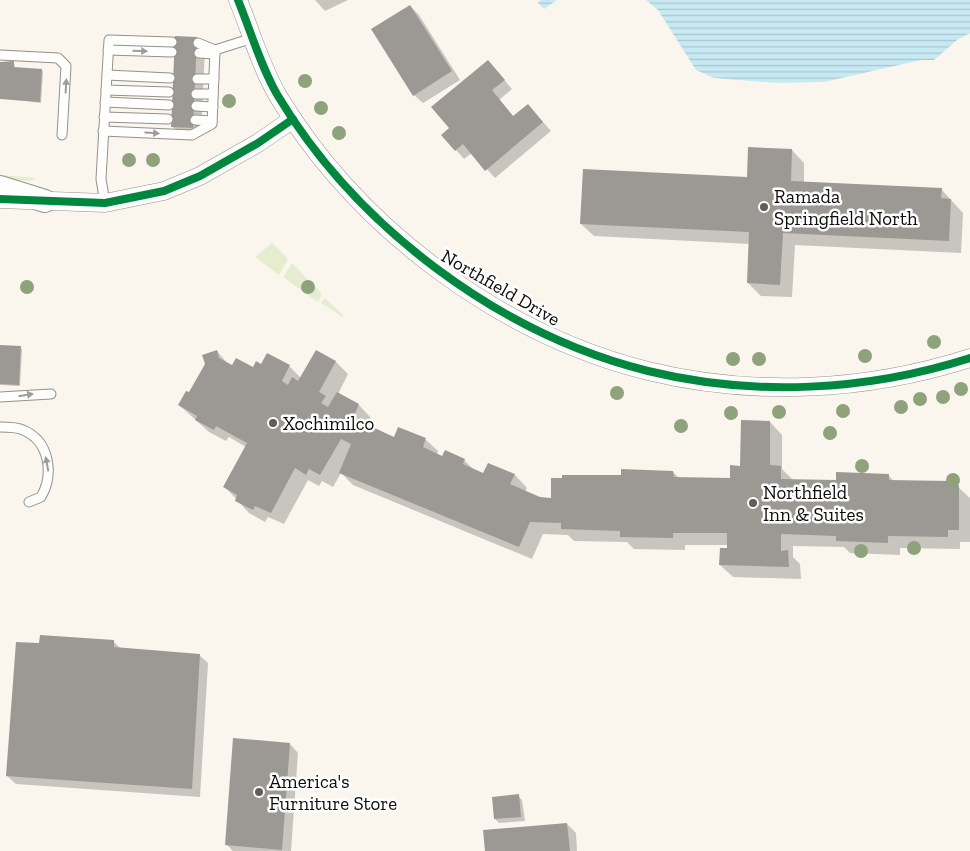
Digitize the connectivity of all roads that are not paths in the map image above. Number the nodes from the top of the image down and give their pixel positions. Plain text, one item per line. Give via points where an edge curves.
1 (238, 0) edge
2 (253, 38) junction
3 (172, 42) dead end
4 (198, 43) dead end
5 (108, 50) junction
6 (172, 52) dead end
7 (215, 52) junction
8 (199, 53) dead end
9 (0, 55) edge
10 (107, 75) junction
11 (170, 78) dead end
12 (196, 79) dead end
13 (214, 80) junction
14 (106, 90) junction
15 (169, 92) dead end
16 (196, 94) dead end
17 (213, 94) junction
18 (105, 102) junction
19 (169, 105) dead end
20 (196, 106) dead end
21 (212, 107) junction
22 (104, 117) junction
23 (293, 119) junction
24 (168, 120) dead end
25 (195, 120) dead end
26 (212, 121) junction
27 (104, 131) junction
28 (62, 135) dead end
29 (0, 186) edge
30 (0, 199) edge
31 (45, 201) junction
32 (105, 203) junction
33 (970, 358) edge
34 (51, 394) dead end
35 (0, 396) edge
36 (0, 426) edge
37 (29, 502) dead end

1 - 2 street, Northfield Drive
2 - 7 lane
2 - 23 street, Northfield Drive via 277,94
3 - 5 lane via 109,40
4 - 7 lane
5 -> 6 lane
5 - 10 lane
7 - 8 lane
7 - 13 lane
28 -> 9 lane via 66,66 58,58
10 - 11 lane
10 - 14 lane
12 - 13 lane
13 - 17 lane
14 - 15 lane
14 - 18 lane
16 - 17 lane
17 - 21 lane
18 - 19 lane
18 - 22 lane
20 - 21 lane
21 - 26 lane
22 - 24 lane
22 - 27 lane
23 - 32 street via 258,144 191,181 164,191
23 - 33 street, Northfield Drive via 359,201 440,273 541,331 594,354 679,377 786,387 878,380 933,370
25 - 26 lane
27 -> 26 lane via 192,135
27 - 32 lane via 101,179
29 - 31 street
30 - 31 street
31 - 32 street
35 -> 34 lane
37 -> 36 lane via 41,498 48,483 46,455 32,435 22,429

